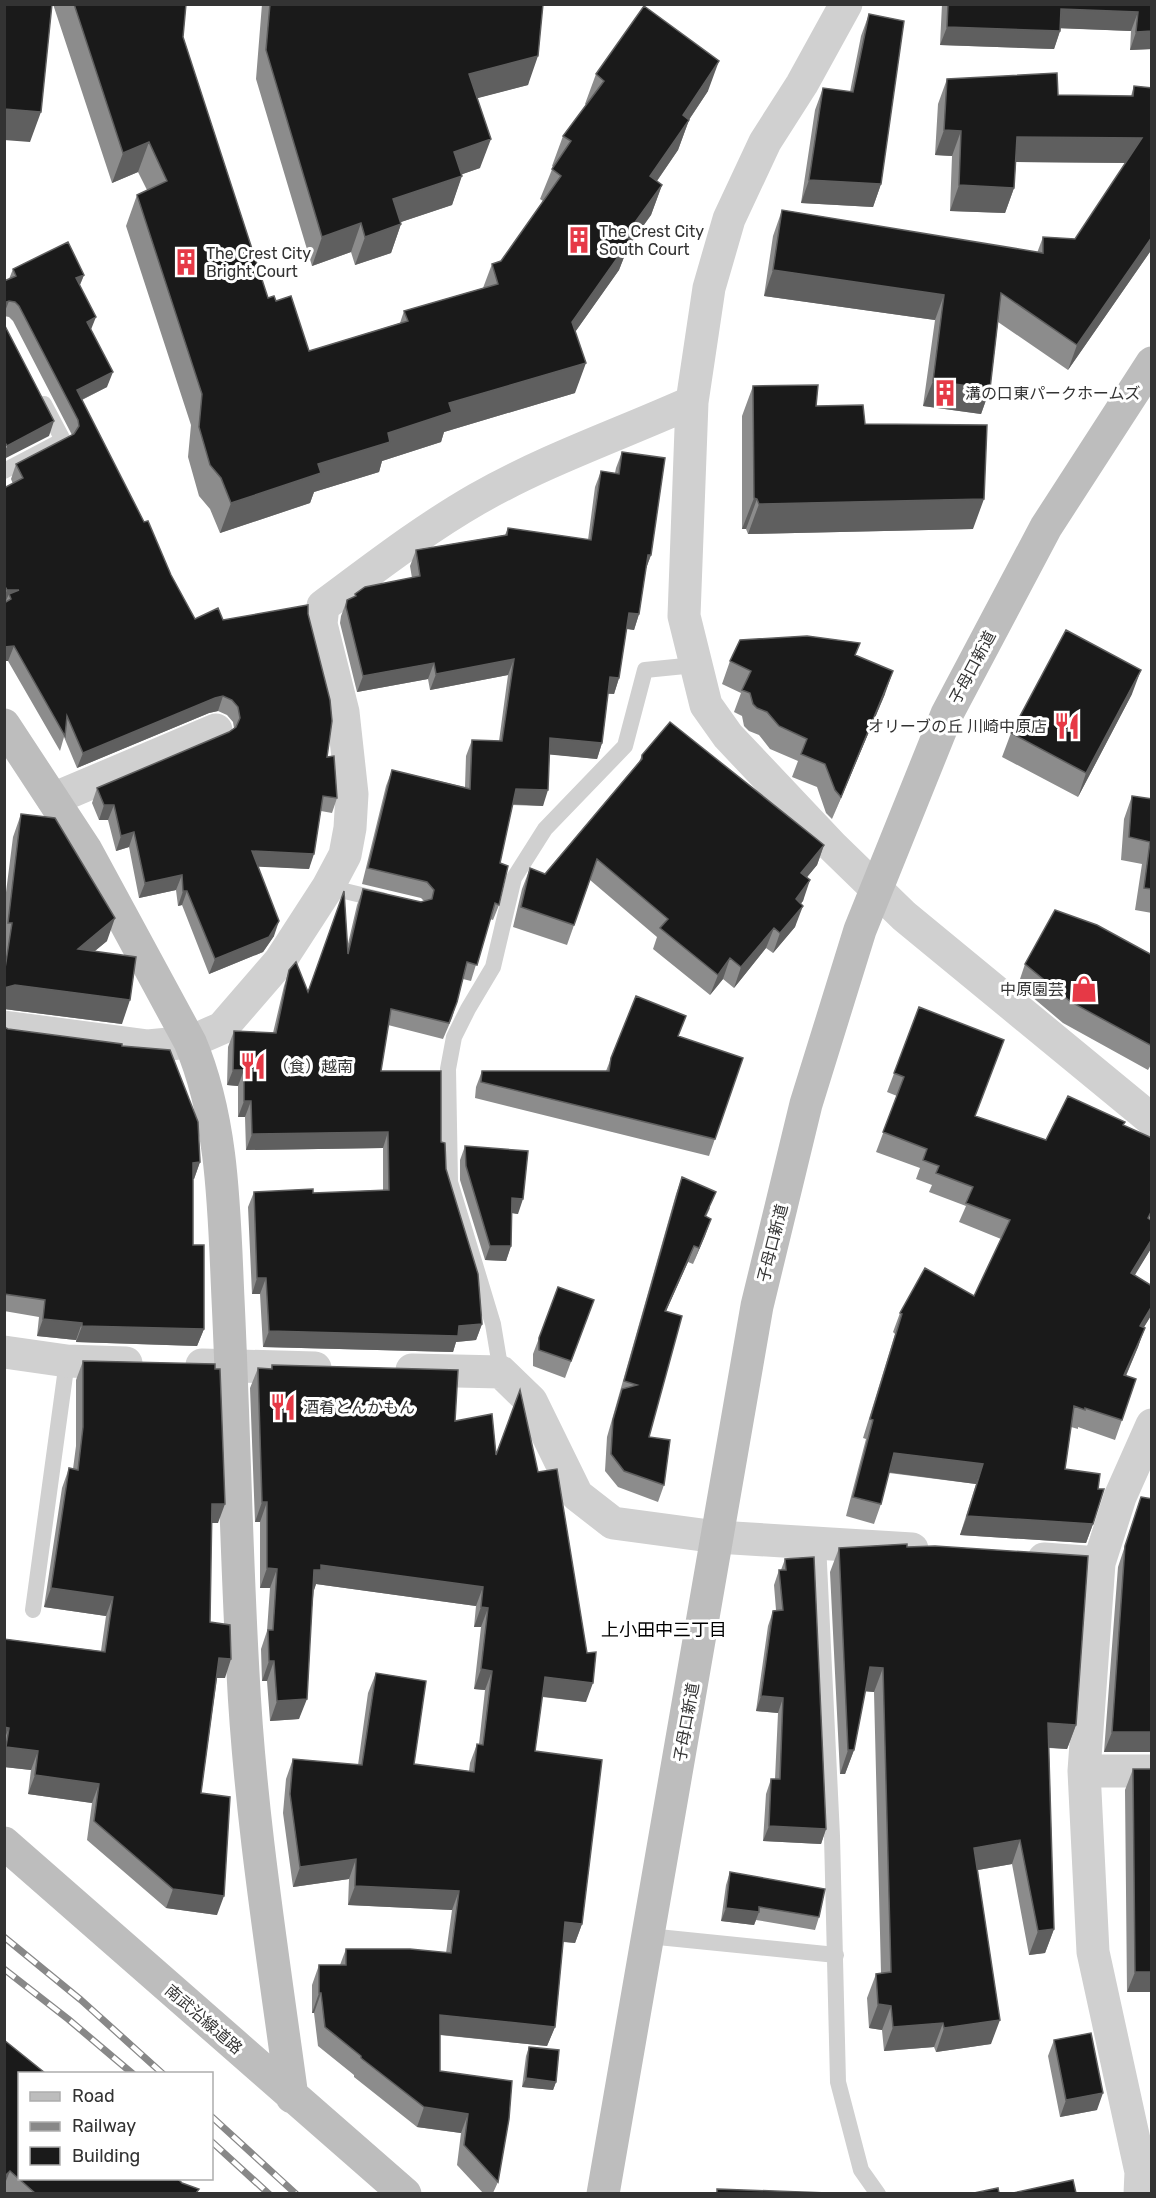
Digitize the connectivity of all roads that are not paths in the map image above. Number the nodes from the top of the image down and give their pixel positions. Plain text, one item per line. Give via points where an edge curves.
1 (846, 4) edge
2 (1152, 363) edge
3 (36, 388) edge
4 (692, 402) junction
5 (4, 471) edge
6 (695, 665) junction
7 (4, 725) edge
8 (216, 730) dead end
9 (53, 799) junction
10 (328, 887) junction
11 (875, 890) junction
12 (395, 903) edge
13 (4, 1027) edge
14 (190, 1042) junction
15 (1152, 1120) edge
16 (4, 1352) edge
17 (67, 1361) junction
18 (232, 1365) junction
19 (349, 1368) edge
20 (384, 1369) edge
21 (501, 1372) junction
22 (1152, 1425) edge
23 (1120, 1497) junction
24 (1152, 1502) edge
25 (717, 1537) junction
26 (818, 1543) junction
27 (947, 1552) edge
28 (1017, 1557) edge
29 (1099, 1563) junction
30 (33, 1610) dead end
31 (1152, 1771) edge
32 (1084, 1772) junction
33 (4, 1843) edge
34 (648, 1936) junction
35 (836, 1955) junction
36 (292, 2097) junction
37 (1144, 2179) edge
38 (405, 2193) edge
39 (603, 2193) edge
40 (878, 2193) edge

1 - 4 street via 765,142 729,219 710,288
2 - 11 street, 子母口新道 via 1046,527 953,704
3 - 5 lane via 63,441
4 - 6 street via 684,616
4 - 10 street via 477,499 404,546 323,606 321,624 343,712 352,794 345,855
6 - 11 street via 706,705 728,736
6 - 21 lane via 645,670 625,746 545,829 514,878 494,967 454,1037 448,1070 450,1182 493,1324
7 - 9 street
8 - 9 street
9 - 14 street via 86,849
10 - 12 lane
10 - 14 street via 280,961 222,1028
11 - 15 street
11 - 25 street, 子母口新道 via 801,1126 757,1306
13 - 14 street via 148,1046
14 - 18 street via 202,1070 222,1172
16 - 17 street
17 - 18 street
17 - 30 lane
18 - 19 street
18 - 36 street via 251,1798
20 - 21 street
21 - 25 street via 531,1401 577,1495 613,1523
22 - 23 street
23 - 24 street
23 - 29 street
25 - 26 street
25 - 34 street, 子母口新道
26 - 27 street
26 - 35 lane
28 - 29 street
29 - 32 street
31 - 32 street
32 - 37 street via 1093,1952
33 - 36 street, 南武沿線道路
34 - 35 lane
34 - 39 street, 子母口新道
35 - 40 lane via 838,2082 861,2170
36 - 38 street, 南武沿線道路

